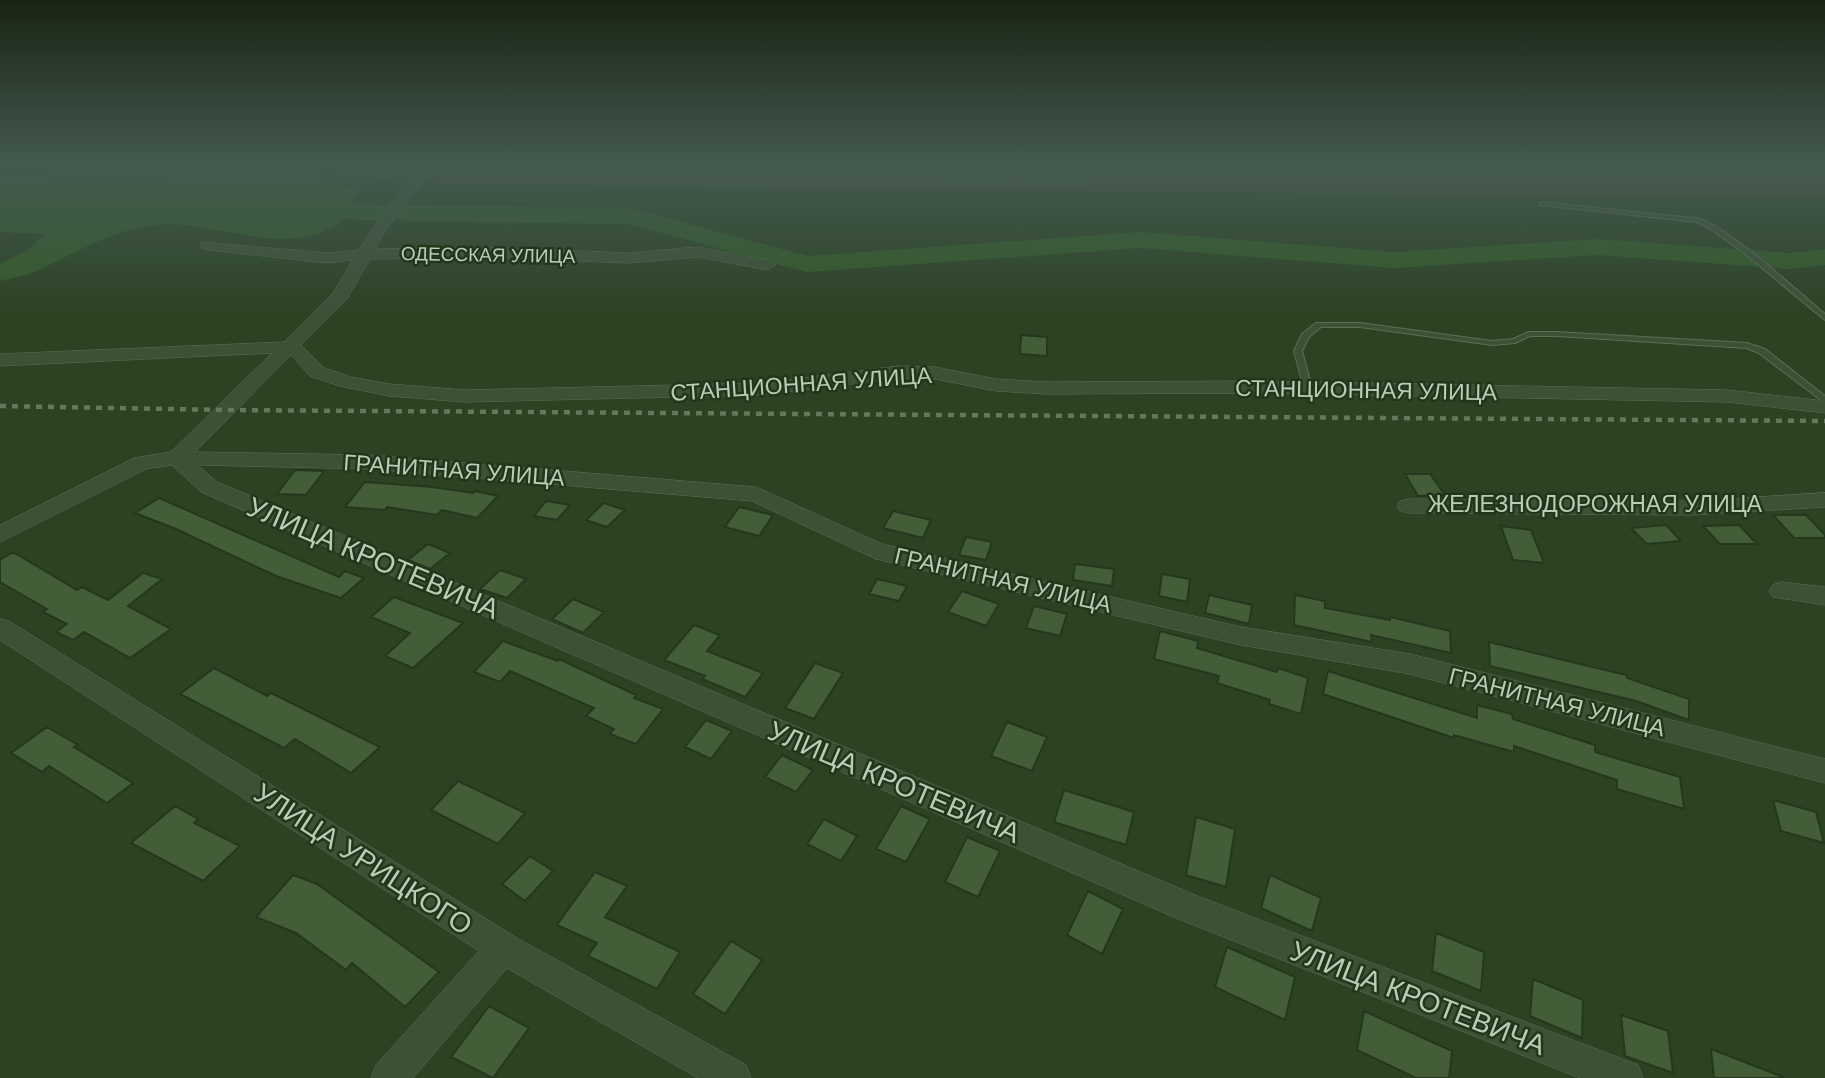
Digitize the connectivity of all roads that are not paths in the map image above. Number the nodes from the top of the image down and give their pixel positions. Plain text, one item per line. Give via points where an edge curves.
1 (389, 216) edge
2 (1663, 216) edge
3 (208, 245) dead end
4 (365, 254) junction
5 (768, 265) dead end
6 (1825, 318) edge
7 (290, 347) junction
8 (0, 360) edge
9 (1308, 388) junction
10 (1825, 400) edge
11 (1825, 407) edge
12 (177, 458) junction
13 (1825, 500) edge
14 (1408, 506) dead end
15 (0, 534) edge
16 (1781, 591) dead end
17 (1825, 596) edge
18 (0, 628) edge
19 (1825, 771) edge
20 (503, 948) junction
21 (389, 1078) edge
22 (733, 1078) edge
23 (1625, 1078) edge

1 - 4 street
2 - 6 lane via 1699,220
3 - 4 street, ОДЕССКАЯ УЛИЦА via 328,258
4 - 5 street, ОДЕССКАЯ УЛИЦА via 484,252 628,258 698,252
4 - 7 street via 341,295
7 - 8 street
7 - 9 street, СТАНЦИОННАЯ УЛИЦА via 317,372 347,382 465,396 762,389 899,372 1046,388
7 - 12 street
9 - 10 lane via 1298,351 1306,336 1319,325 1360,325 1492,343 1529,334 1558,334 1746,346 1762,351
9 - 11 street, СТАНЦИОННАЯ УЛИЦА via 1727,396
12 - 15 street via 141,463
12 - 19 street, ГРАНИТНАЯ УЛИЦА via 370,462 756,494 876,551 1241,636 1410,664
12 - 23 street, УЛИЦА КРОТЕВИЧА via 209,487 1174,902
13 - 14 street, ЖЕЛЕЗНОДОРОЖНАЯ УЛИЦА via 1692,508
16 - 17 street
18 - 20 street, УЛИЦА УРИЦКОГО
20 - 21 street
20 - 22 street, УЛИЦА УРИЦКОГО

